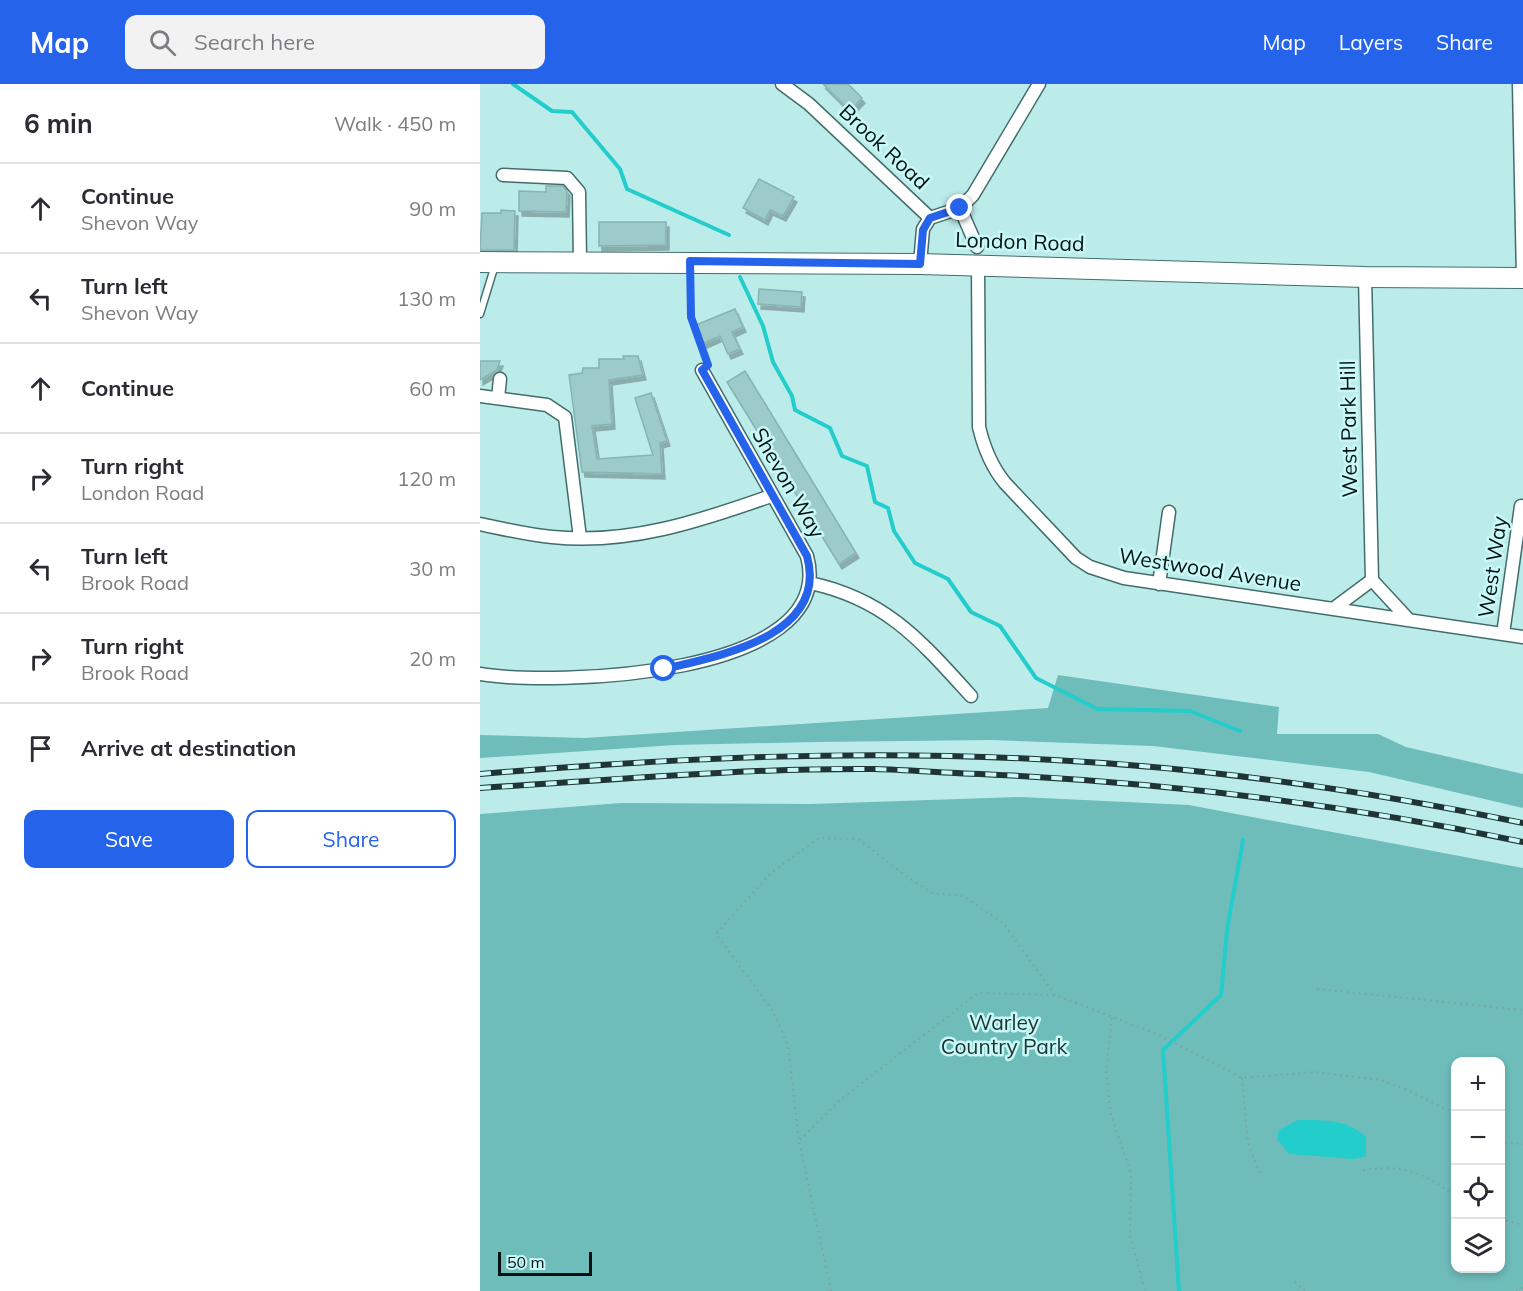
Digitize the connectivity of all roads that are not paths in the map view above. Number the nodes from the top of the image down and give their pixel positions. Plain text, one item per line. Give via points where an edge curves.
1 (782, 84) edge
2 (1040, 84) edge
3 (1519, 84) edge
4 (503, 175) dead end
5 (960, 208) junction
6 (930, 218) junction
7 (977, 256) junction
8 (580, 261) junction
9 (488, 262) edge
10 (920, 264) junction
11 (1365, 277) junction
12 (1523, 278) edge
13 (480, 314) edge
14 (702, 370) road end
15 (500, 379) dead end
16 (480, 396) edge
17 (498, 398) junction
18 (771, 496) junction
19 (1521, 506) dead end
20 (1169, 512) dead end
21 (480, 524) edge
22 (580, 538) junction
23 (1372, 580) junction
24 (810, 584) junction
25 (1159, 584) junction
26 (1333, 609) junction
27 (1409, 620) junction
28 (1503, 634) junction
29 (1523, 637) edge
30 (480, 674) edge
31 (970, 696) dead end

1 - 6 street, Brook Road
2 - 5 street via 973,195
3 - 12 street
4 - 8 street via 567,177 579,192
5 - 6 street, Brook Road
5 - 7 street
6 - 10 street, Brook Road via 923,230
7 - 10 main road, London Road
7 - 11 main road, London Road
7 - 25 street, Westwood Avenue via 979,427 994,471 1076,558 1107,573
8 - 9 main road, London Road
8 - 10 main road, London Road
9 - 13 lane
11 - 12 main road, London Road
11 - 23 street, West Park Hill
14 - 18 street, Shevon Way
15 - 17 street
16 - 17 street
17 - 22 street via 547,405 565,417
18 - 22 street via 657,531
18 - 24 street, Shevon Way via 807,556
19 - 28 street, West Way
20 - 25 street
21 - 22 street via 525,534
23 - 26 street
23 - 27 street
24 - 30 street via 808,594 788,621 762,640 729,652 664,669 616,676
24 - 31 street via 842,591 883,610 921,641
25 - 26 street, Westwood Avenue
26 - 27 street, Westwood Avenue
27 - 28 street, Westwood Avenue
28 - 29 street, Westwood Avenue

